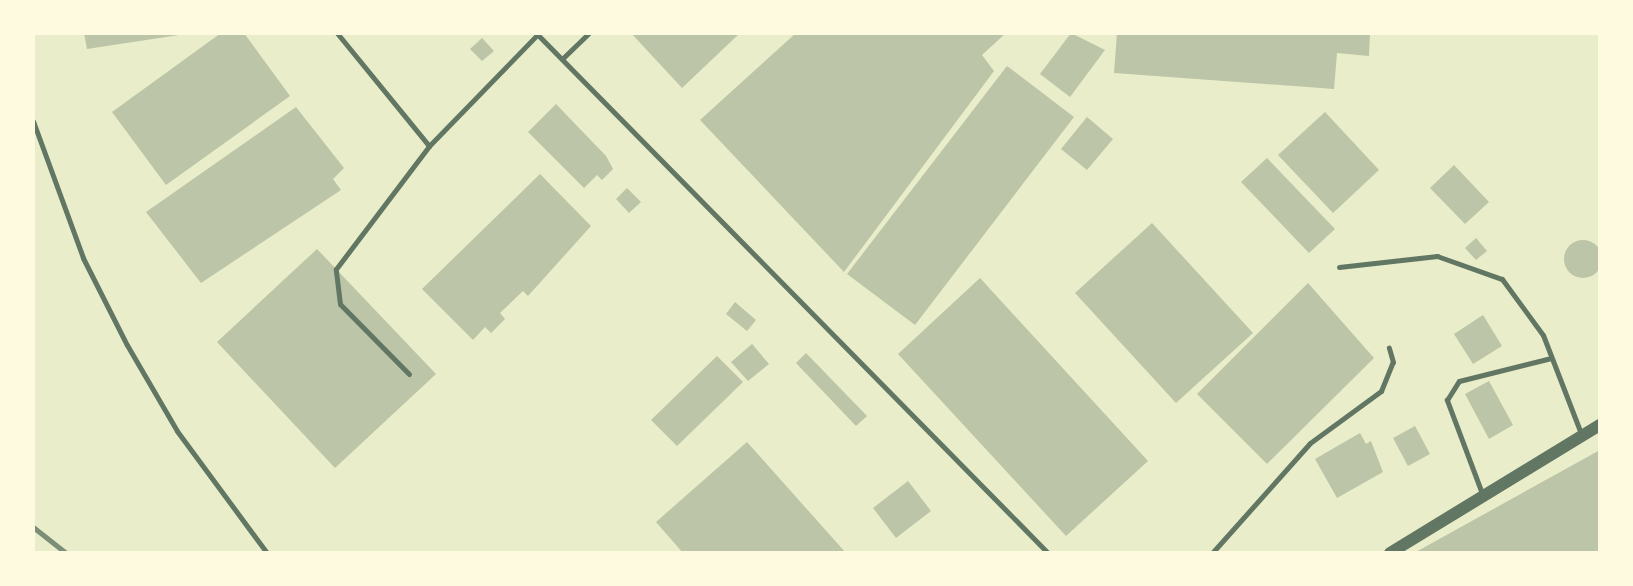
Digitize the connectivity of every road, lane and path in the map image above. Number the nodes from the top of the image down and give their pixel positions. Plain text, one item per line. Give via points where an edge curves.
1 (337, 33) edge
2 (589, 33) edge
3 (536, 34) edge
4 (562, 59) junction
5 (33, 121) edge
6 (429, 146) junction
7 (1339, 267) dead end
8 (1389, 348) dead end
9 (1552, 358) junction
10 (409, 374) dead end
11 (1600, 425) edge
12 (1582, 436) junction
13 (1483, 496) junction
14 (267, 553) edge
15 (1048, 553) edge
16 (1212, 553) edge
17 (1390, 553) edge

1 - 6 lane
2 - 4 lane
3 - 4 lane
3 - 6 lane
4 - 15 lane
5 - 14 lane via 83,258 127,345 177,431
6 - 10 lane via 336,269 340,304
7 - 9 lane via 1437,256 1465,262 1502,279 1521,299
8 - 16 lane via 1392,369 1381,391 1310,443
9 - 12 lane
9 - 13 lane via 1459,382 1447,400
11 - 12 street
12 - 13 street
13 - 17 street

